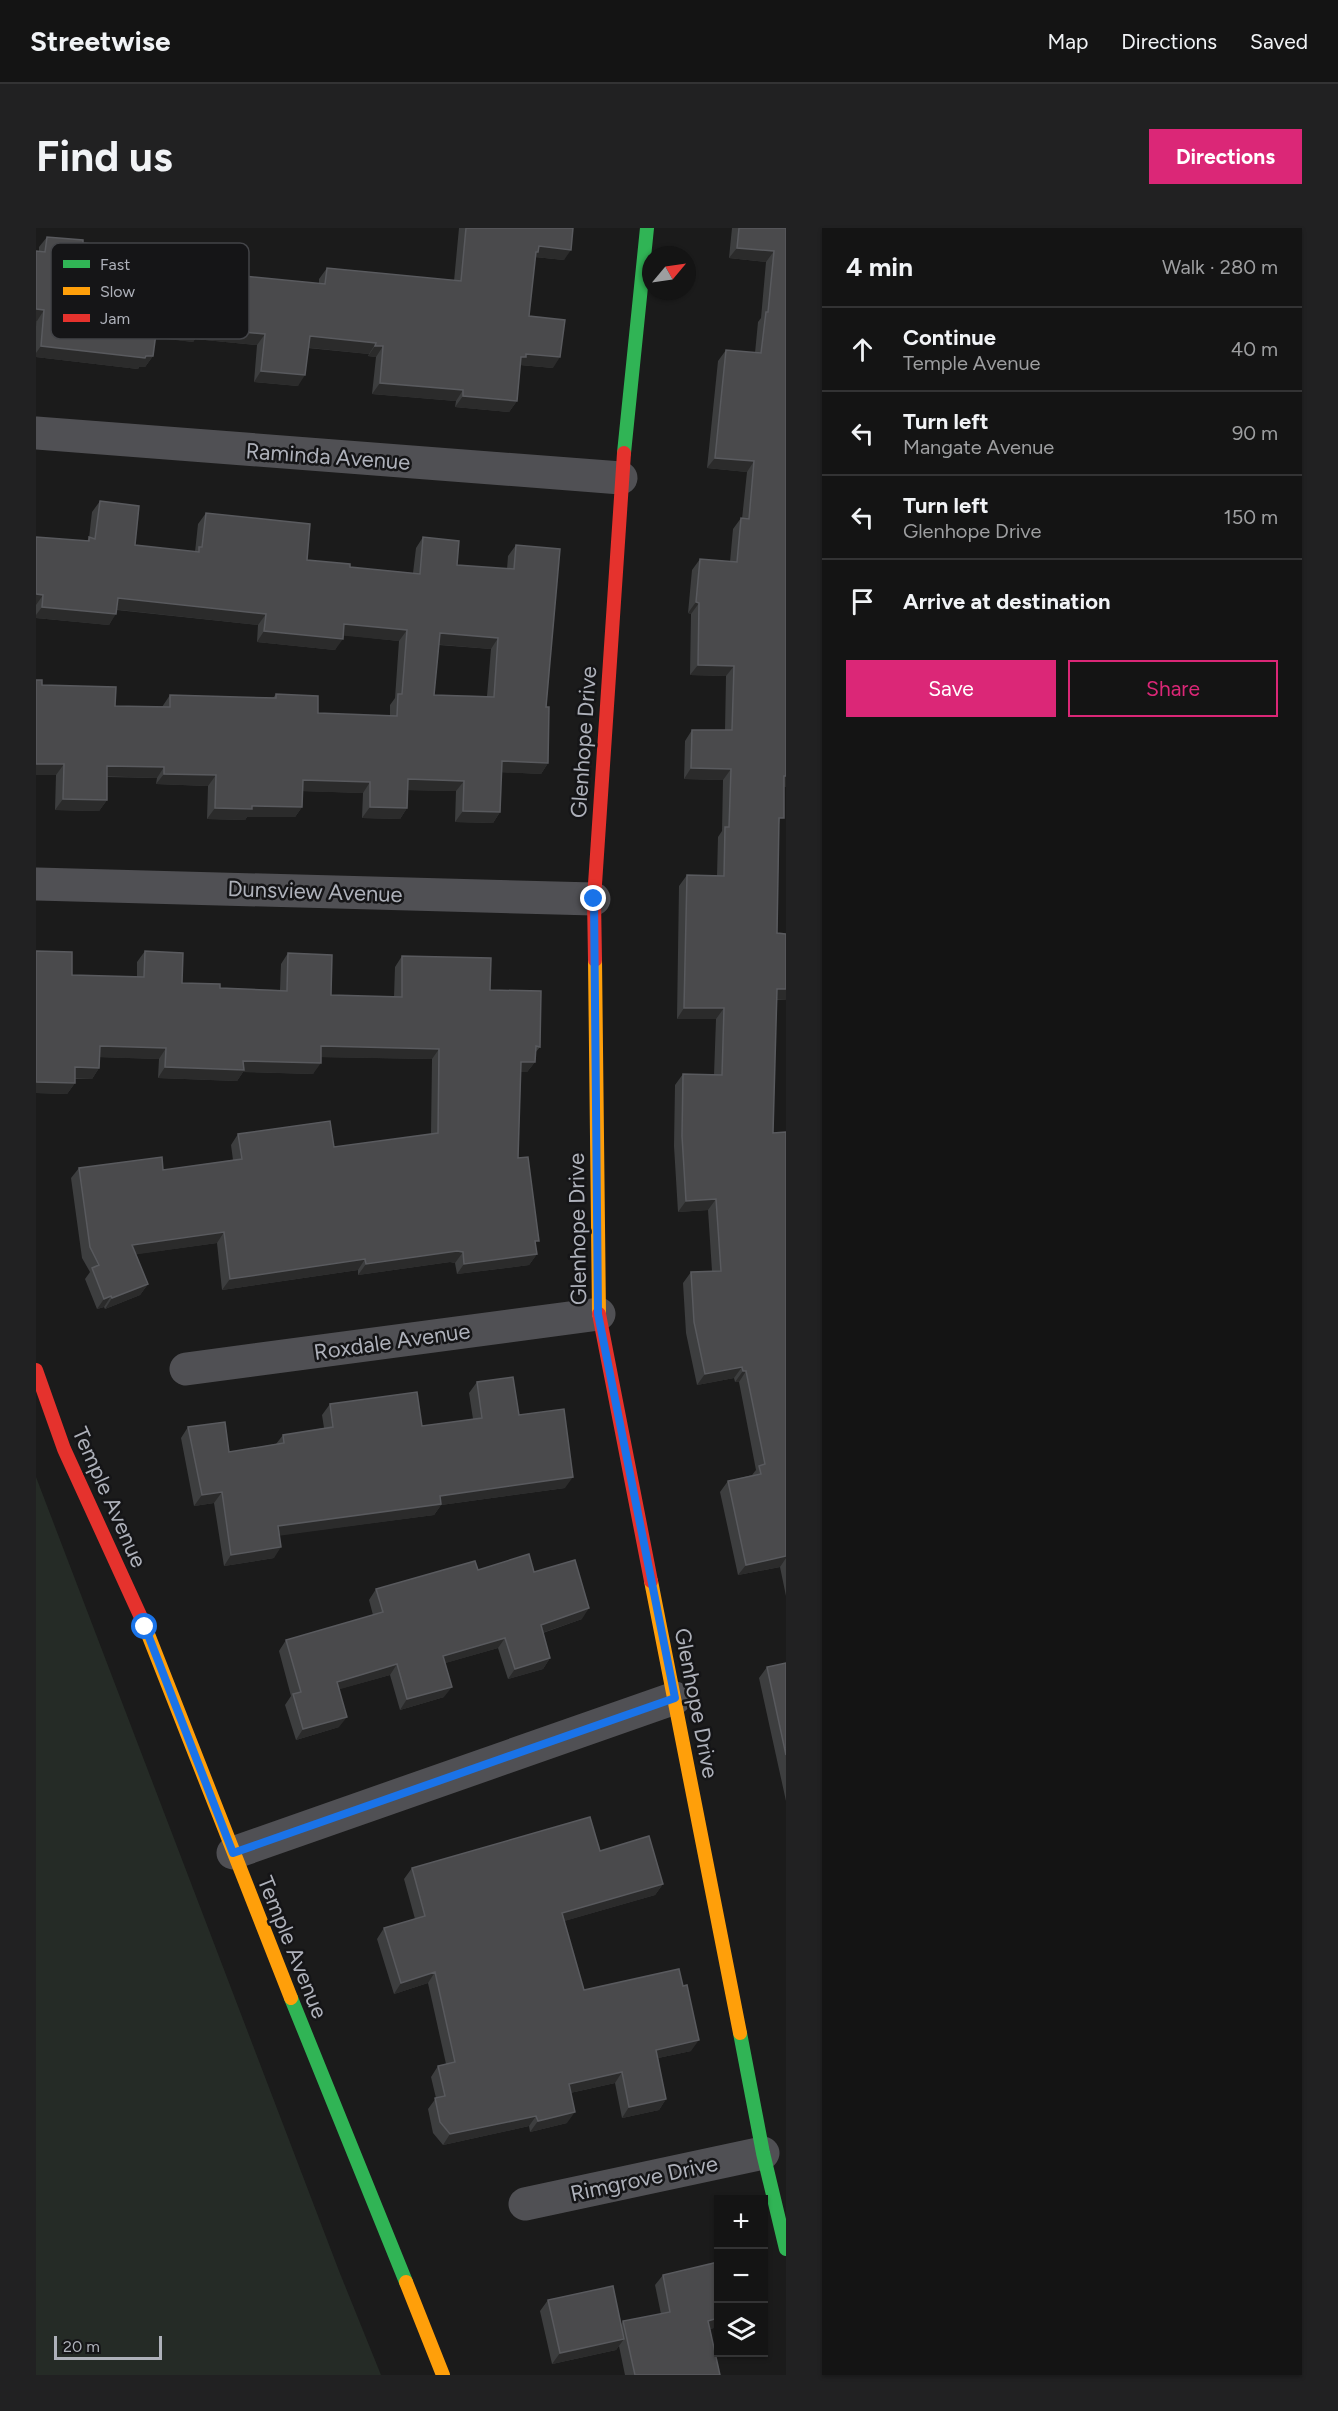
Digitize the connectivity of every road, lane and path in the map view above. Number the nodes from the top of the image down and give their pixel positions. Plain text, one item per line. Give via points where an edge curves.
1 (647, 228) edge
2 (36, 433) edge
3 (621, 478) junction
4 (37, 884) edge
5 (594, 899) junction
6 (598, 1314) junction
7 (186, 1369) dead end
8 (36, 1370) edge
9 (675, 1698) junction
10 (233, 1853) junction
11 (762, 2153) junction
12 (525, 2204) dead end
13 (786, 2250) edge
14 (443, 2375) edge

1 - 3 street, Glenhope Drive
2 - 3 street, Raminda Avenue
3 - 5 street, Glenhope Drive
4 - 5 street, Dunsview Avenue
5 - 6 street, Glenhope Drive
6 - 7 street, Roxdale Avenue
6 - 9 street, Glenhope Drive
8 - 10 street, Temple Avenue via 64,1449 145,1627
9 - 10 street
9 - 11 street, Glenhope Drive
10 - 14 street, Temple Avenue
11 - 12 street, Rimgrove Drive
11 - 13 street, Glenhope Drive

